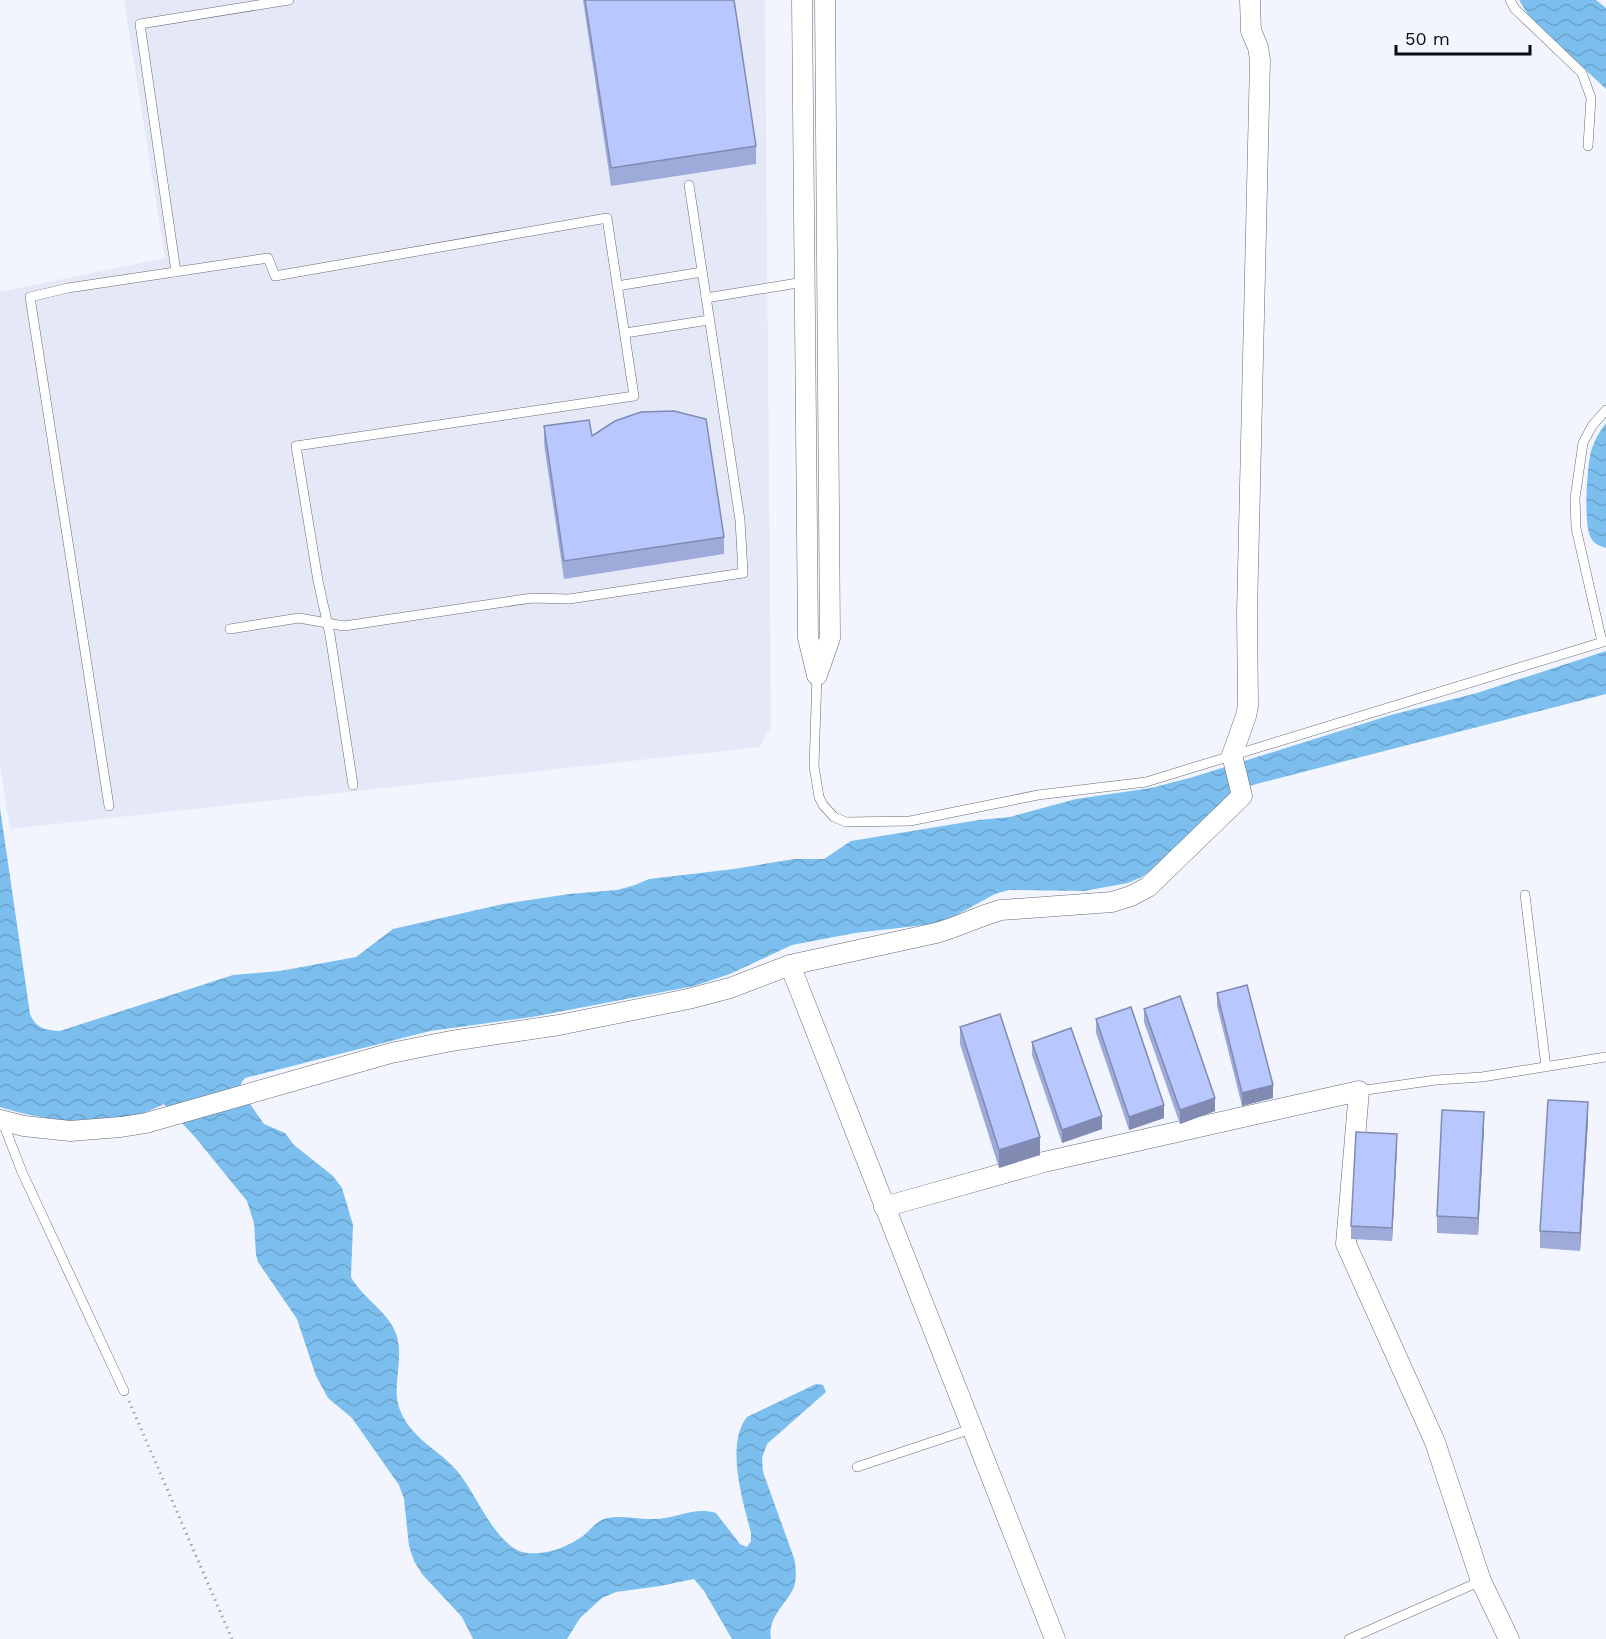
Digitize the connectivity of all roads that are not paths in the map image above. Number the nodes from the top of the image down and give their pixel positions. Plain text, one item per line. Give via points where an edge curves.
1 (289, 0) edge
2 (802, 0) edge
3 (825, 0) edge
4 (1250, 0) edge
5 (1510, 0) edge
6 (1588, 146) dead end
7 (689, 185) dead end
8 (176, 272) junction
9 (702, 272) junction
10 (804, 282) junction
11 (617, 286) junction
12 (706, 297) junction
13 (709, 320) junction
14 (625, 333) junction
15 (1606, 410) edge
16 (327, 621) junction
17 (230, 628) dead end
18 (1604, 642) edge
19 (817, 675) junction
20 (1232, 755) junction
21 (353, 785) dead end
22 (109, 806) dead end
23 (1525, 895) dead end
24 (790, 965) junction
25 (1606, 1057) edge
26 (1546, 1067) junction
27 (1359, 1091) junction
28 (1, 1121) edge
29 (884, 1207) junction
30 (124, 1391) road end
31 (971, 1429) junction
32 (857, 1467) dead end
33 (1482, 1581) junction
34 (1054, 1639) edge
35 (1349, 1639) edge
36 (1509, 1639) edge

1 - 8 lane via 140,24
2 - 10 street
3 - 19 street via 830,638
4 - 20 street via 1251,31 1260,60 1248,706
5 - 6 lane via 1582,73 1591,98
7 - 9 lane
8 - 11 lane via 268,258 275,276 606,218
8 - 22 lane via 30,297
9 - 11 lane
9 - 12 lane
10 - 12 lane
10 - 19 street via 808,638
11 - 14 lane
12 - 13 lane
13 - 14 lane
13 - 16 lane via 740,520 743,573 569,599 532,598 344,626
14 - 16 lane via 634,396 296,446
15 - 18 lane via 1583,443 1575,498 1576,528
16 - 17 lane via 299,618
16 - 21 lane
18 - 20 lane
19 - 20 lane via 814,766 819,797 827,812 846,822 910,821 1038,795 1146,782
20 - 24 street via 1242,796 1148,886 1131,896 1112,902 1001,910 936,933
23 - 26 lane
24 - 28 street via 688,999 559,1025 417,1047 121,1127 70,1131
24 - 29 street
25 - 26 lane
26 - 27 lane
27 - 29 street via 1044,1162
27 - 33 street via 1346,1244 1435,1442
28 - 30 lane
29 - 31 street
31 - 32 lane
31 - 34 street
33 - 35 lane
33 - 36 street

